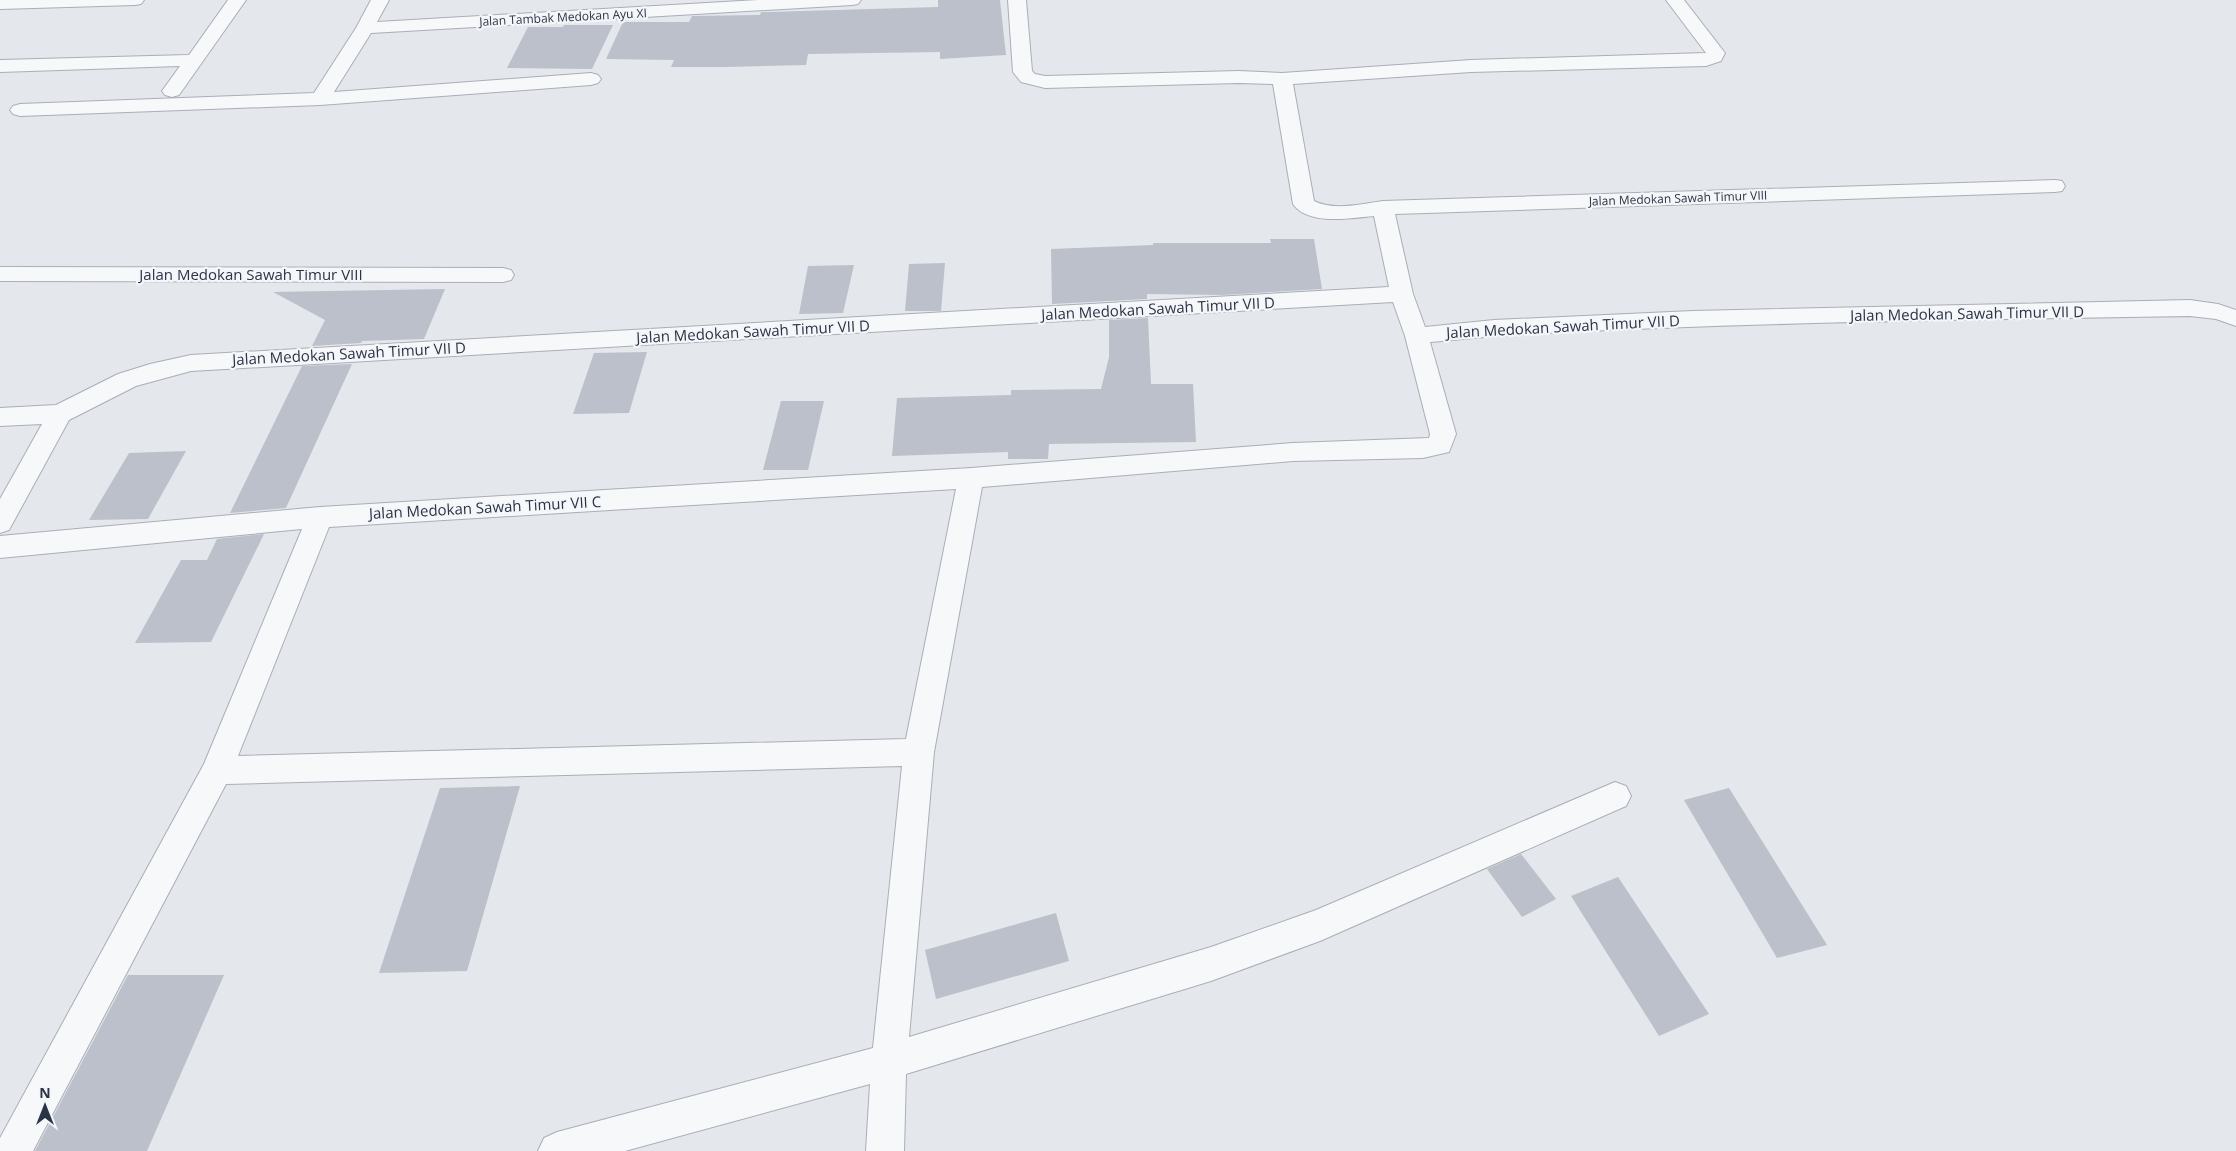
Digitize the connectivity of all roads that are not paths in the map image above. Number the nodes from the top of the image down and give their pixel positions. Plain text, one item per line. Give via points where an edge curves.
1 (135, 0) edge
2 (237, 0) edge
3 (380, 0) edge
4 (852, 0) edge
5 (1018, 0) edge
6 (1675, 0) edge
7 (0, 4) edge
8 (364, 28) junction
9 (194, 60) junction
10 (0, 66) edge
11 (591, 79) dead end
12 (1282, 79) junction
13 (172, 91) dead end
14 (320, 99) junction
15 (20, 110) dead end
16 (2055, 186) dead end
17 (1383, 208) junction
18 (0, 274) edge
19 (503, 275) dead end
20 (1402, 294) junction
21 (2236, 318) edge
22 (1417, 336) junction
23 (60, 414) junction
24 (0, 417) edge
25 (971, 478) junction
26 (320, 517) junction
27 (0, 523) edge
28 (0, 547) edge
29 (919, 752) junction
30 (216, 770) junction
31 (1616, 796) dead end
32 (889, 1061) junction
33 (13, 1151) edge
34 (557, 1151) edge
35 (886, 1151) edge

1 - 7 street
2 - 9 street
3 - 8 street
4 - 8 street, Jalan Tambak Medokan Ayu XI
5 - 12 street via 1023,72 1036,81
6 - 12 street via 1716,53 1714,57 1706,60 1471,66
8 - 14 street
9 - 10 street
9 - 13 street
11 - 14 street
12 - 17 street, Jalan Medokan Sawah Timur VIII via 1304,204 1312,210 1330,212
14 - 15 street
16 - 17 street, Jalan Medokan Sawah Timur VIII
17 - 20 street
18 - 19 street, Jalan Medokan Sawah Timur VIII
20 - 22 street
20 - 23 street, Jalan Medokan Sawah Timur VII D via 190,363 127,380
21 - 22 street, Jalan Medokan Sawah Timur VII D via 2190,308 2032,311 1533,325 1464,329
22 - 25 street, Jalan Medokan Sawah Timur VII C via 1443,434 1440,444 1423,449 1293,452
23 - 24 street
23 - 27 street
25 - 26 street, Jalan Medokan Sawah Timur VII C
25 - 29 street
26 - 28 street, Jalan Medokan Sawah Timur VII C
26 - 30 street
29 - 30 street
29 - 32 street
30 - 33 street
31 - 32 street via 1320,926 1211,964
32 - 34 street
32 - 35 street

